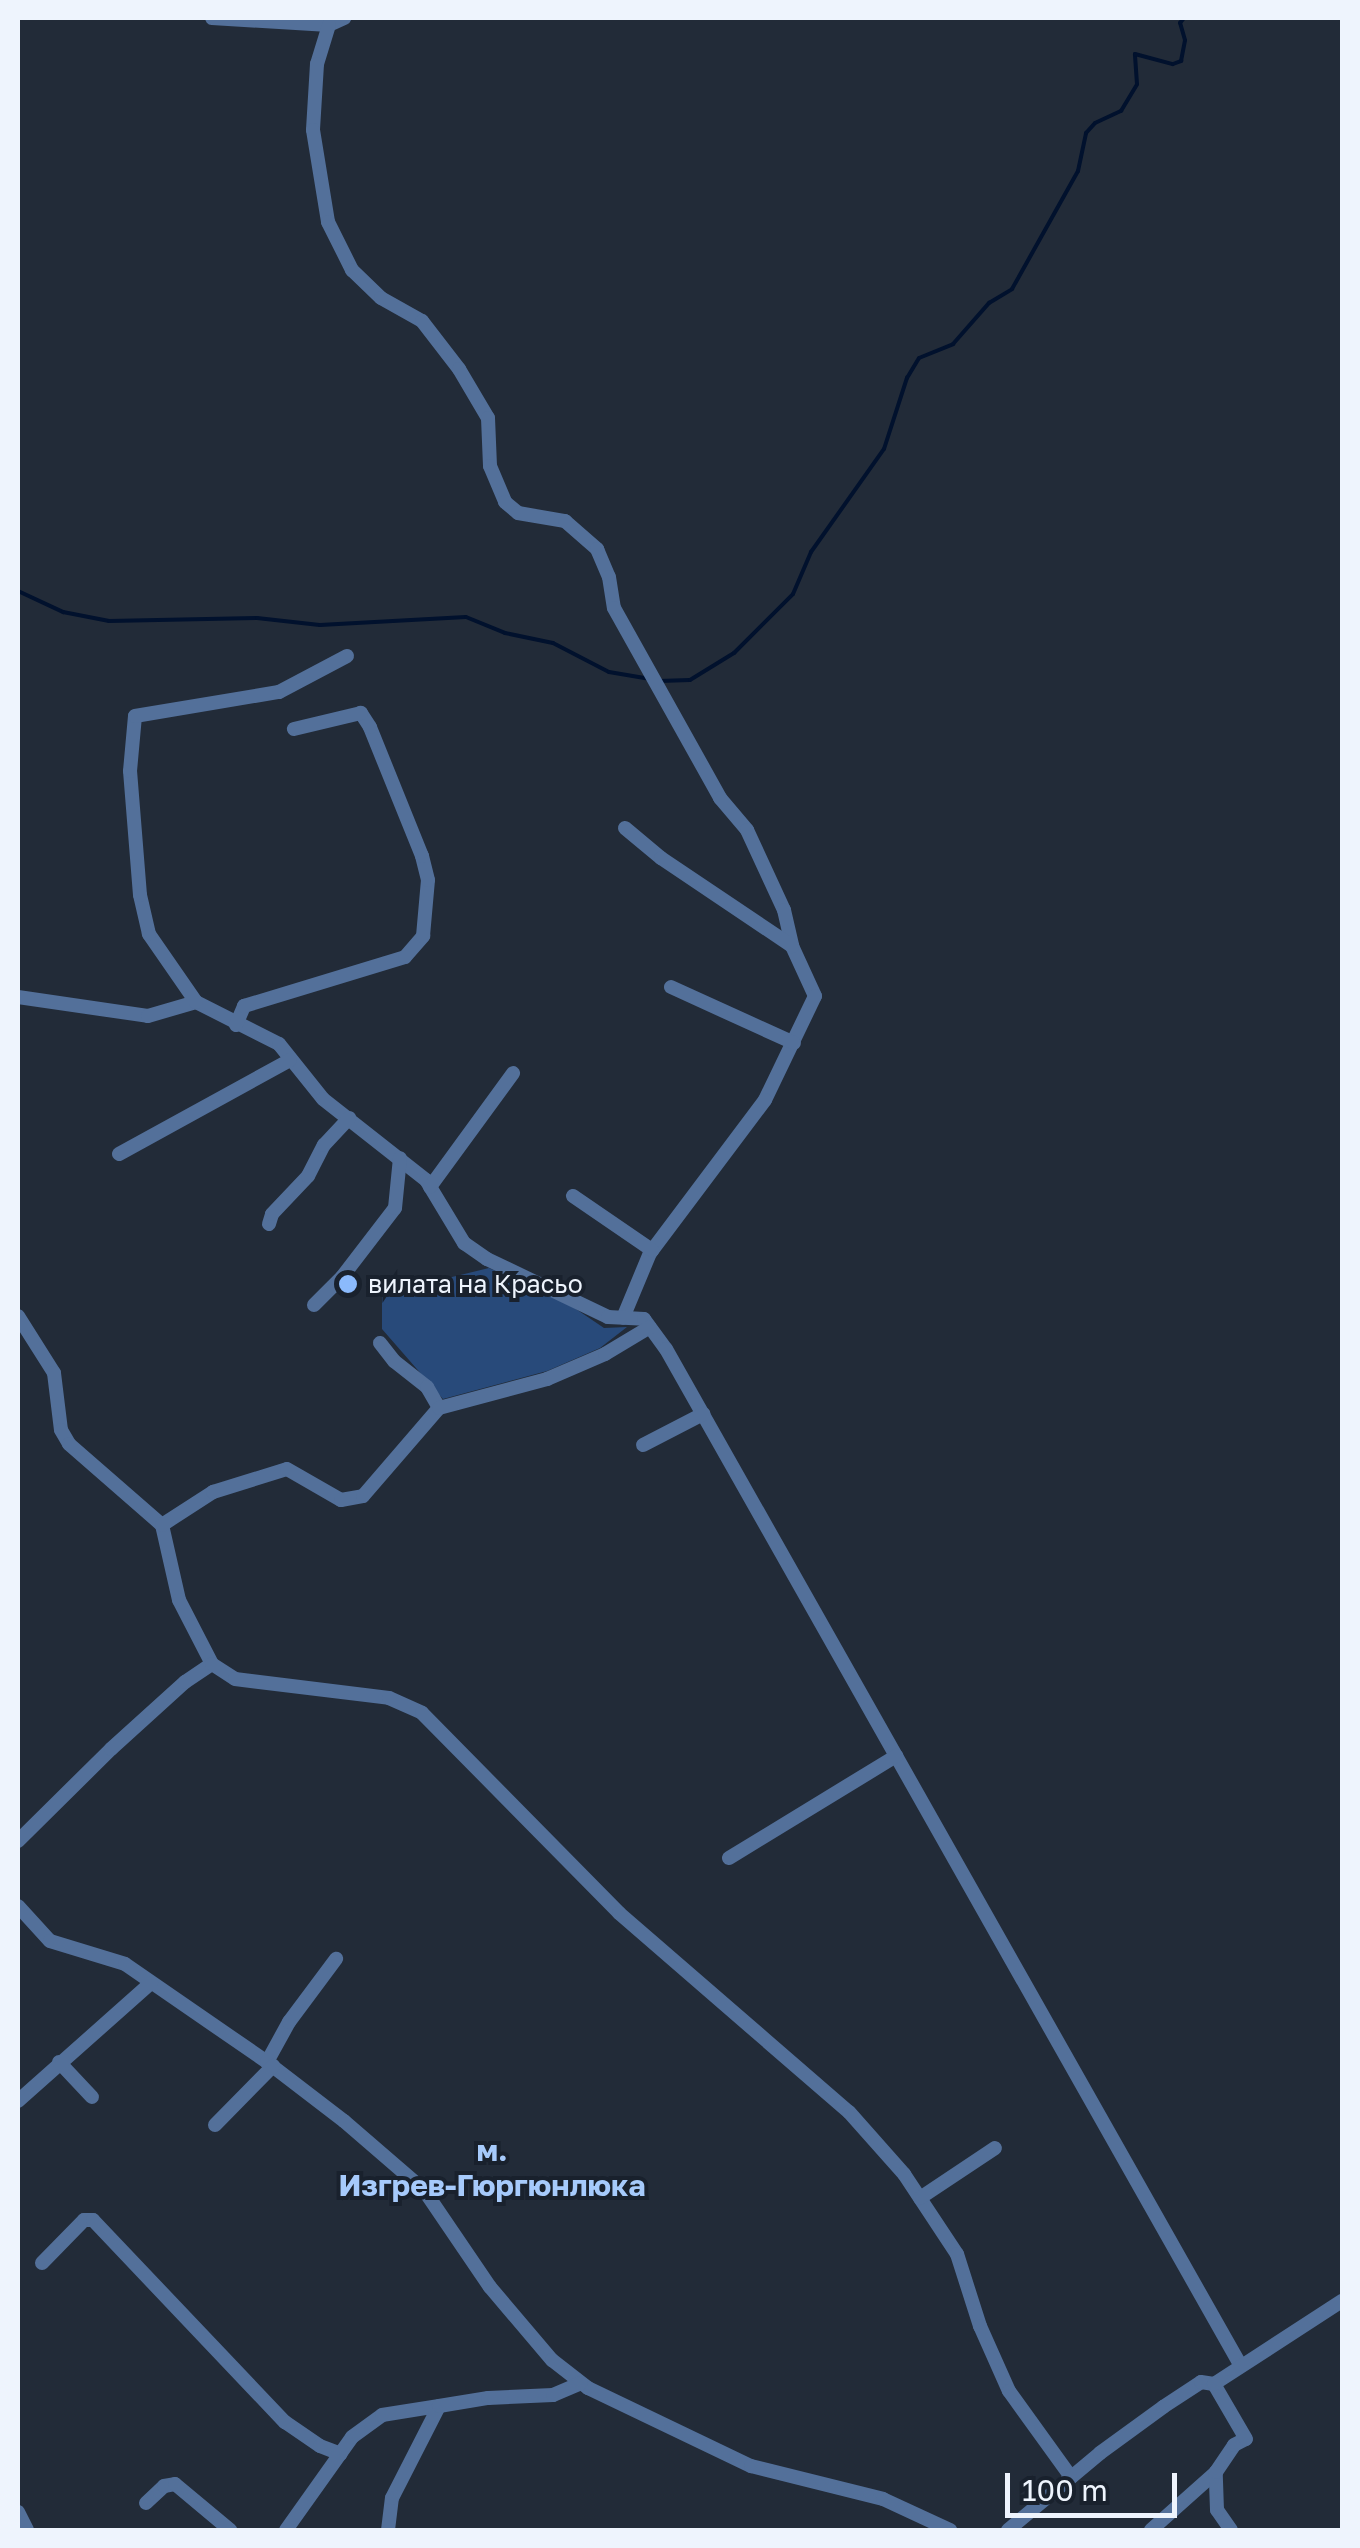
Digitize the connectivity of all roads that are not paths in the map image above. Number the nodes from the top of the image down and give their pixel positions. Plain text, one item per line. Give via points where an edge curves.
1 (212, 18) edge
2 (344, 18) edge
3 (329, 25) junction
4 (347, 656) dead end
5 (294, 729) dead end
6 (625, 828) dead end
7 (792, 946) junction
8 (671, 986) dead end
9 (18, 997) edge
10 (196, 1002) junction
11 (236, 1024) junction
12 (794, 1043) junction
13 (290, 1060) junction
14 (513, 1074) dead end
15 (349, 1118) junction
16 (118, 1154) dead end
17 (400, 1158) junction
18 (430, 1187) junction
19 (573, 1196) dead end
20 (269, 1224) dead end
21 (652, 1250) junction
22 (314, 1305) dead end
23 (18, 1316) edge
24 (624, 1318) junction
25 (650, 1327) junction
26 (380, 1342) dead end
27 (440, 1408) junction
28 (703, 1414) junction
29 (643, 1445) dead end
30 (162, 1525) junction
31 (212, 1664) junction
32 (896, 1756) junction
33 (18, 1841) edge
34 (730, 1858) dead end
35 (18, 1898) edge
36 (18, 1906) edge
37 (336, 1959) dead end
38 (152, 1983) junction
39 (60, 2062) junction
40 (270, 2064) junction
41 (92, 2097) dead end
42 (18, 2101) edge
43 (215, 2125) dead end
44 (995, 2148) dead end
45 (920, 2198) junction
46 (42, 2264) dead end
47 (1342, 2301) edge
48 (1241, 2366) junction
49 (581, 2383) junction
50 (1214, 2384) junction
51 (439, 2406) junction
52 (341, 2454) junction
53 (1216, 2472) junction
54 (1072, 2477) junction
55 (146, 2503) dead end
56 (18, 2512) edge
57 (27, 2530) edge
58 (230, 2530) edge
59 (286, 2530) edge
60 (388, 2530) edge
61 (950, 2530) edge
62 (1008, 2530) edge
63 (1151, 2530) edge
64 (1231, 2530) edge

1 - 3 street
2 - 3 street
3 - 7 street via 312,130 328,222 352,270 381,298 422,321 459,369 488,418 490,466 505,502 518,513 565,521 597,549 614,608 720,798 747,830 784,910
4 - 10 street via 279,692 135,716 130,770 144,914 149,934
5 - 11 street via 361,713 370,727 428,880 422,936 405,956 244,1006
6 - 7 street
7 - 12 street via 816,996
8 - 12 street
9 - 10 street via 148,1016
10 - 11 street
11 - 13 street via 278,1044
12 - 21 street via 765,1100
13 - 15 street
13 - 16 street
14 - 18 street
15 - 17 street
15 - 20 street
17 - 18 street
17 - 22 street via 394,1208
18 - 24 street via 464,1242 487,1259 608,1317
19 - 21 street
21 - 24 street
23 - 30 street via 54,1373 61,1430 70,1444
24 - 25 street via 644,1319
25 - 27 street via 547,1379
25 - 28 street
26 - 27 street
27 - 30 street via 362,1496 342,1500 287,1469 213,1492
28 - 29 street
28 - 32 street
30 - 31 street via 179,1600
31 - 33 street via 126,1735
31 - 45 street via 235,1680 389,1698 422,1713 619,1913 849,2112
32 - 34 street
32 - 48 street
35 - 36 street
36 - 38 street via 50,1941 124,1964
37 - 40 street via 289,2022
38 - 39 street
38 - 40 street
39 - 41 street
39 - 42 street
40 - 43 street
40 - 49 street via 424,2190 490,2287 552,2360
44 - 45 street
45 - 54 street via 957,2254 1009,2391
46 - 52 street via 84,2220 94,2220 285,2422
47 - 48 street
48 - 50 street
49 - 51 street via 554,2395
49 - 61 street via 752,2466 882,2499
50 - 53 street via 1246,2440
50 - 54 street via 1200,2382
51 - 52 street via 382,2415
51 - 60 street via 392,2498
52 - 59 street
53 - 63 street
53 - 64 street via 1217,2510
54 - 62 street
55 - 58 street via 175,2484
56 - 57 street

